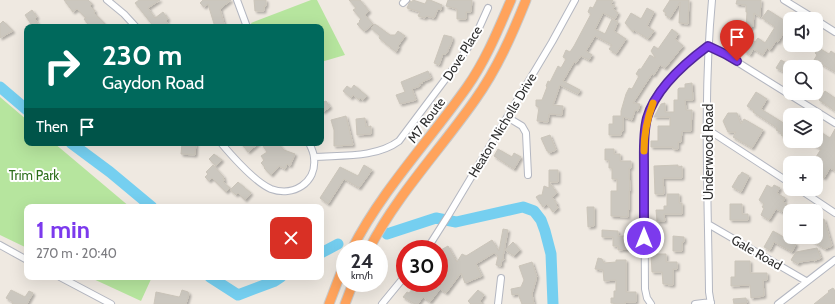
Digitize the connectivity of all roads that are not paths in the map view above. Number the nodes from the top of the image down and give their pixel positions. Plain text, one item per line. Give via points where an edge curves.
1 (107, 0) edge
2 (237, 0) edge
3 (511, 0) edge
4 (526, 0) edge
5 (575, 0) edge
6 (712, 0) edge
7 (784, 0) edge
8 (488, 8) dead end
9 (804, 12) edge
10 (133, 24) edge
11 (246, 24) edge
12 (823, 24) edge
13 (835, 32) edge
14 (708, 46) junction
15 (507, 117) junction
16 (835, 123) edge
17 (707, 129) junction
18 (224, 146) edge
19 (310, 146) edge
20 (314, 157) junction
21 (528, 175) dead end
22 (783, 178) edge
23 (810, 196) edge
24 (835, 213) edge
25 (708, 224) junction
26 (356, 240) edge
27 (374, 240) edge
28 (433, 240) edge
29 (0, 245) edge
30 (24, 258) edge
31 (835, 260) edge
32 (501, 278) dead end
33 (66, 280) edge
34 (806, 281) junction
35 (336, 285) edge
36 (396, 287) edge
37 (350, 292) edge
38 (329, 302) edge
39 (346, 303) edge
40 (711, 303) edge
41 (111, 304) edge
42 (382, 304) edge
43 (498, 304) edge
44 (651, 304) edge
45 (695, 304) edge
46 (778, 304) edge

1 - 10 street
2 - 11 street
3 - 26 highway, M7 Route via 495,38 467,87 380,202
4 - 27 highway, M7 Route via 490,77 453,131 393,209
5 - 15 street, Heaton Nicholls Drive
6 - 14 street, Underwood Road
7 - 9 street
8 - 20 street, Dove Place via 464,54 399,141 390,148 374,153
12 - 13 street
14 - 16 street
14 - 17 street, Underwood Road
14 - 44 street via 696,54 670,80 647,117 644,135 645,289
15 - 21 street via 522,126 526,133
15 - 28 street, Heaton Nicholls Drive
17 - 22 street
17 - 25 street, Underwood Road
18 - 20 street via 260,182 282,192 293,191 310,178
19 - 20 street
23 - 24 street
25 - 34 street, Gale Road
25 - 40 street, Underwood Road
29 - 30 street
31 - 34 street
32 - 43 street
33 - 41 street
34 - 46 street
35 - 38 highway
36 - 42 street
37 - 39 highway
40 - 45 street

